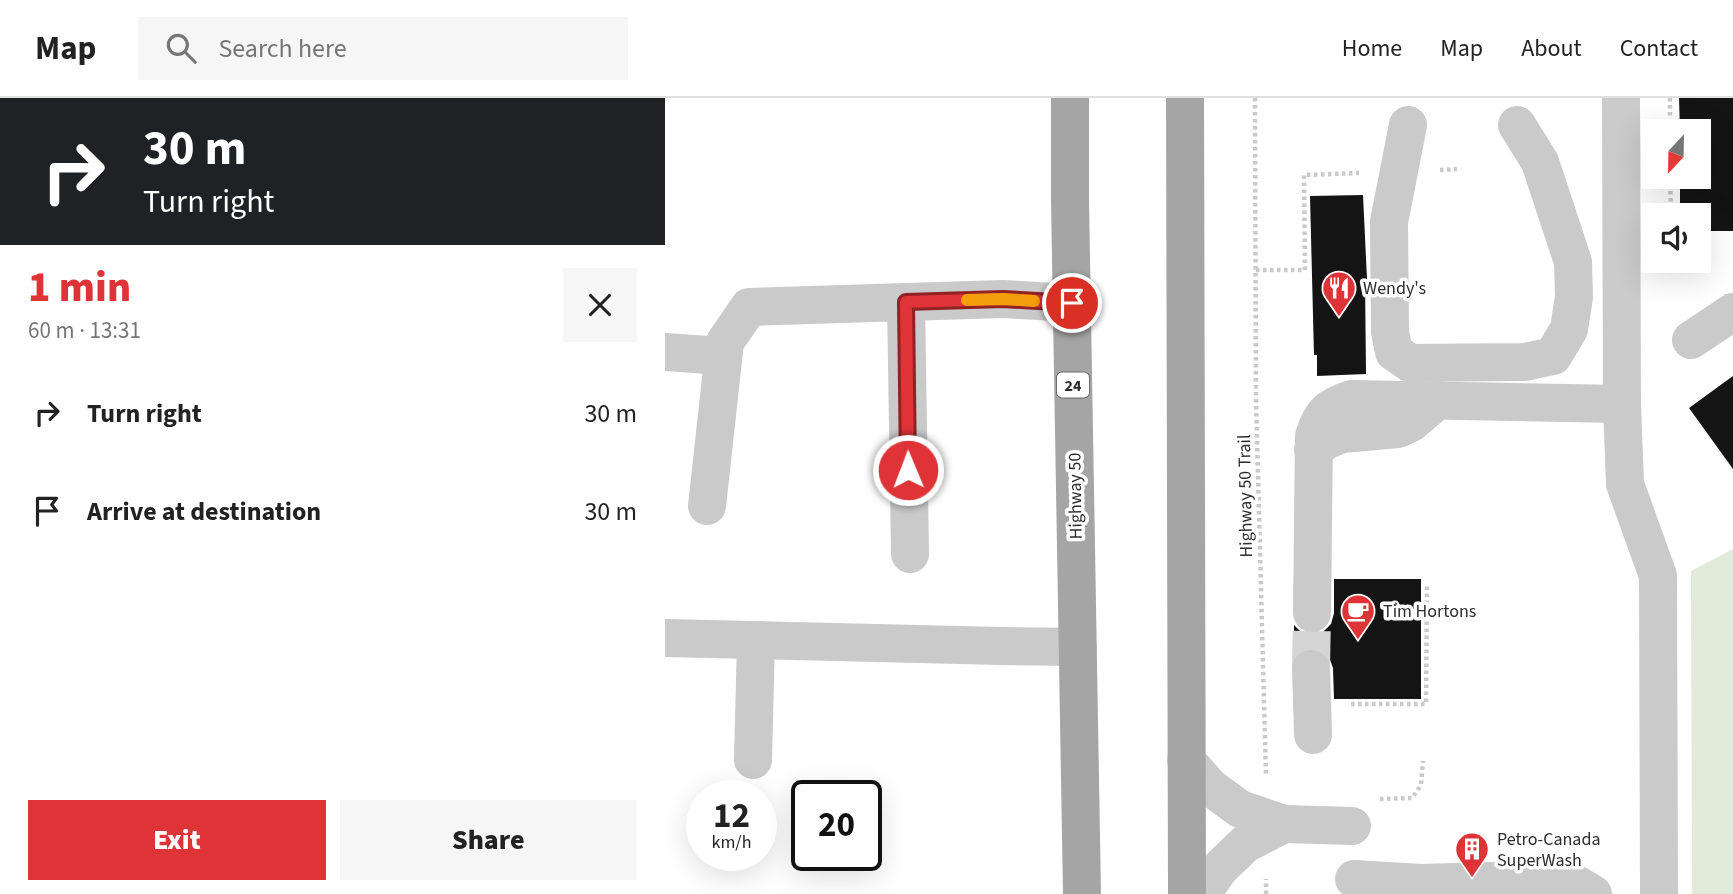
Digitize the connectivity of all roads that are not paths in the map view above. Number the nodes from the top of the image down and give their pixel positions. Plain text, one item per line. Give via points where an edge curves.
1 (1070, 98) edge
2 (1185, 98) edge
3 (1621, 98) edge
4 (1408, 125) dead end
5 (1517, 125) dead end
6 (906, 302) junction
7 (1072, 303) junction
8 (1733, 312) edge
9 (1691, 340) dead end
10 (665, 352) edge
11 (723, 356) junction
12 (1622, 404) junction
13 (707, 506) dead end
14 (909, 554) dead end
15 (1312, 613) tunnel mouth
16 (665, 638) edge
17 (756, 640) junction
18 (1078, 647) junction
19 (1311, 669) tunnel mouth
20 (1313, 735) dead end
21 (753, 760) dead end
22 (1186, 760) junction
23 (1272, 825) junction
24 (1353, 826) dead end
25 (1354, 879) dead end
26 (1082, 894) edge
27 (1187, 894) edge
28 (1202, 894) edge
29 (1593, 894) edge
30 (1659, 894) edge

1 - 7 main road, Highway 50 / 24
2 - 22 main road
3 - 12 street
4 - 5 street via 1389,222 1390,332 1394,352 1410,363 1525,362 1553,356 1569,329 1573,262 1540,162
6 - 7 street via 1003,299
6 - 11 street via 749,307 725,342
6 - 14 street
7 - 18 main road, Highway 50 / 24
8 - 9 street
10 - 11 street
11 - 13 street
12 - 15 street via 1352,399 1326,411 1318,422 1313,450
12 - 30 street via 1625,484 1658,576
16 - 17 street
17 - 18 street
17 - 21 street
18 - 26 main road, Highway 50 / 24
19 - 20 street
22 - 23 street via 1210,787
22 - 27 main road
23 - 24 street
23 - 28 street via 1220,868
25 - 29 street via 1421,883 1559,879

